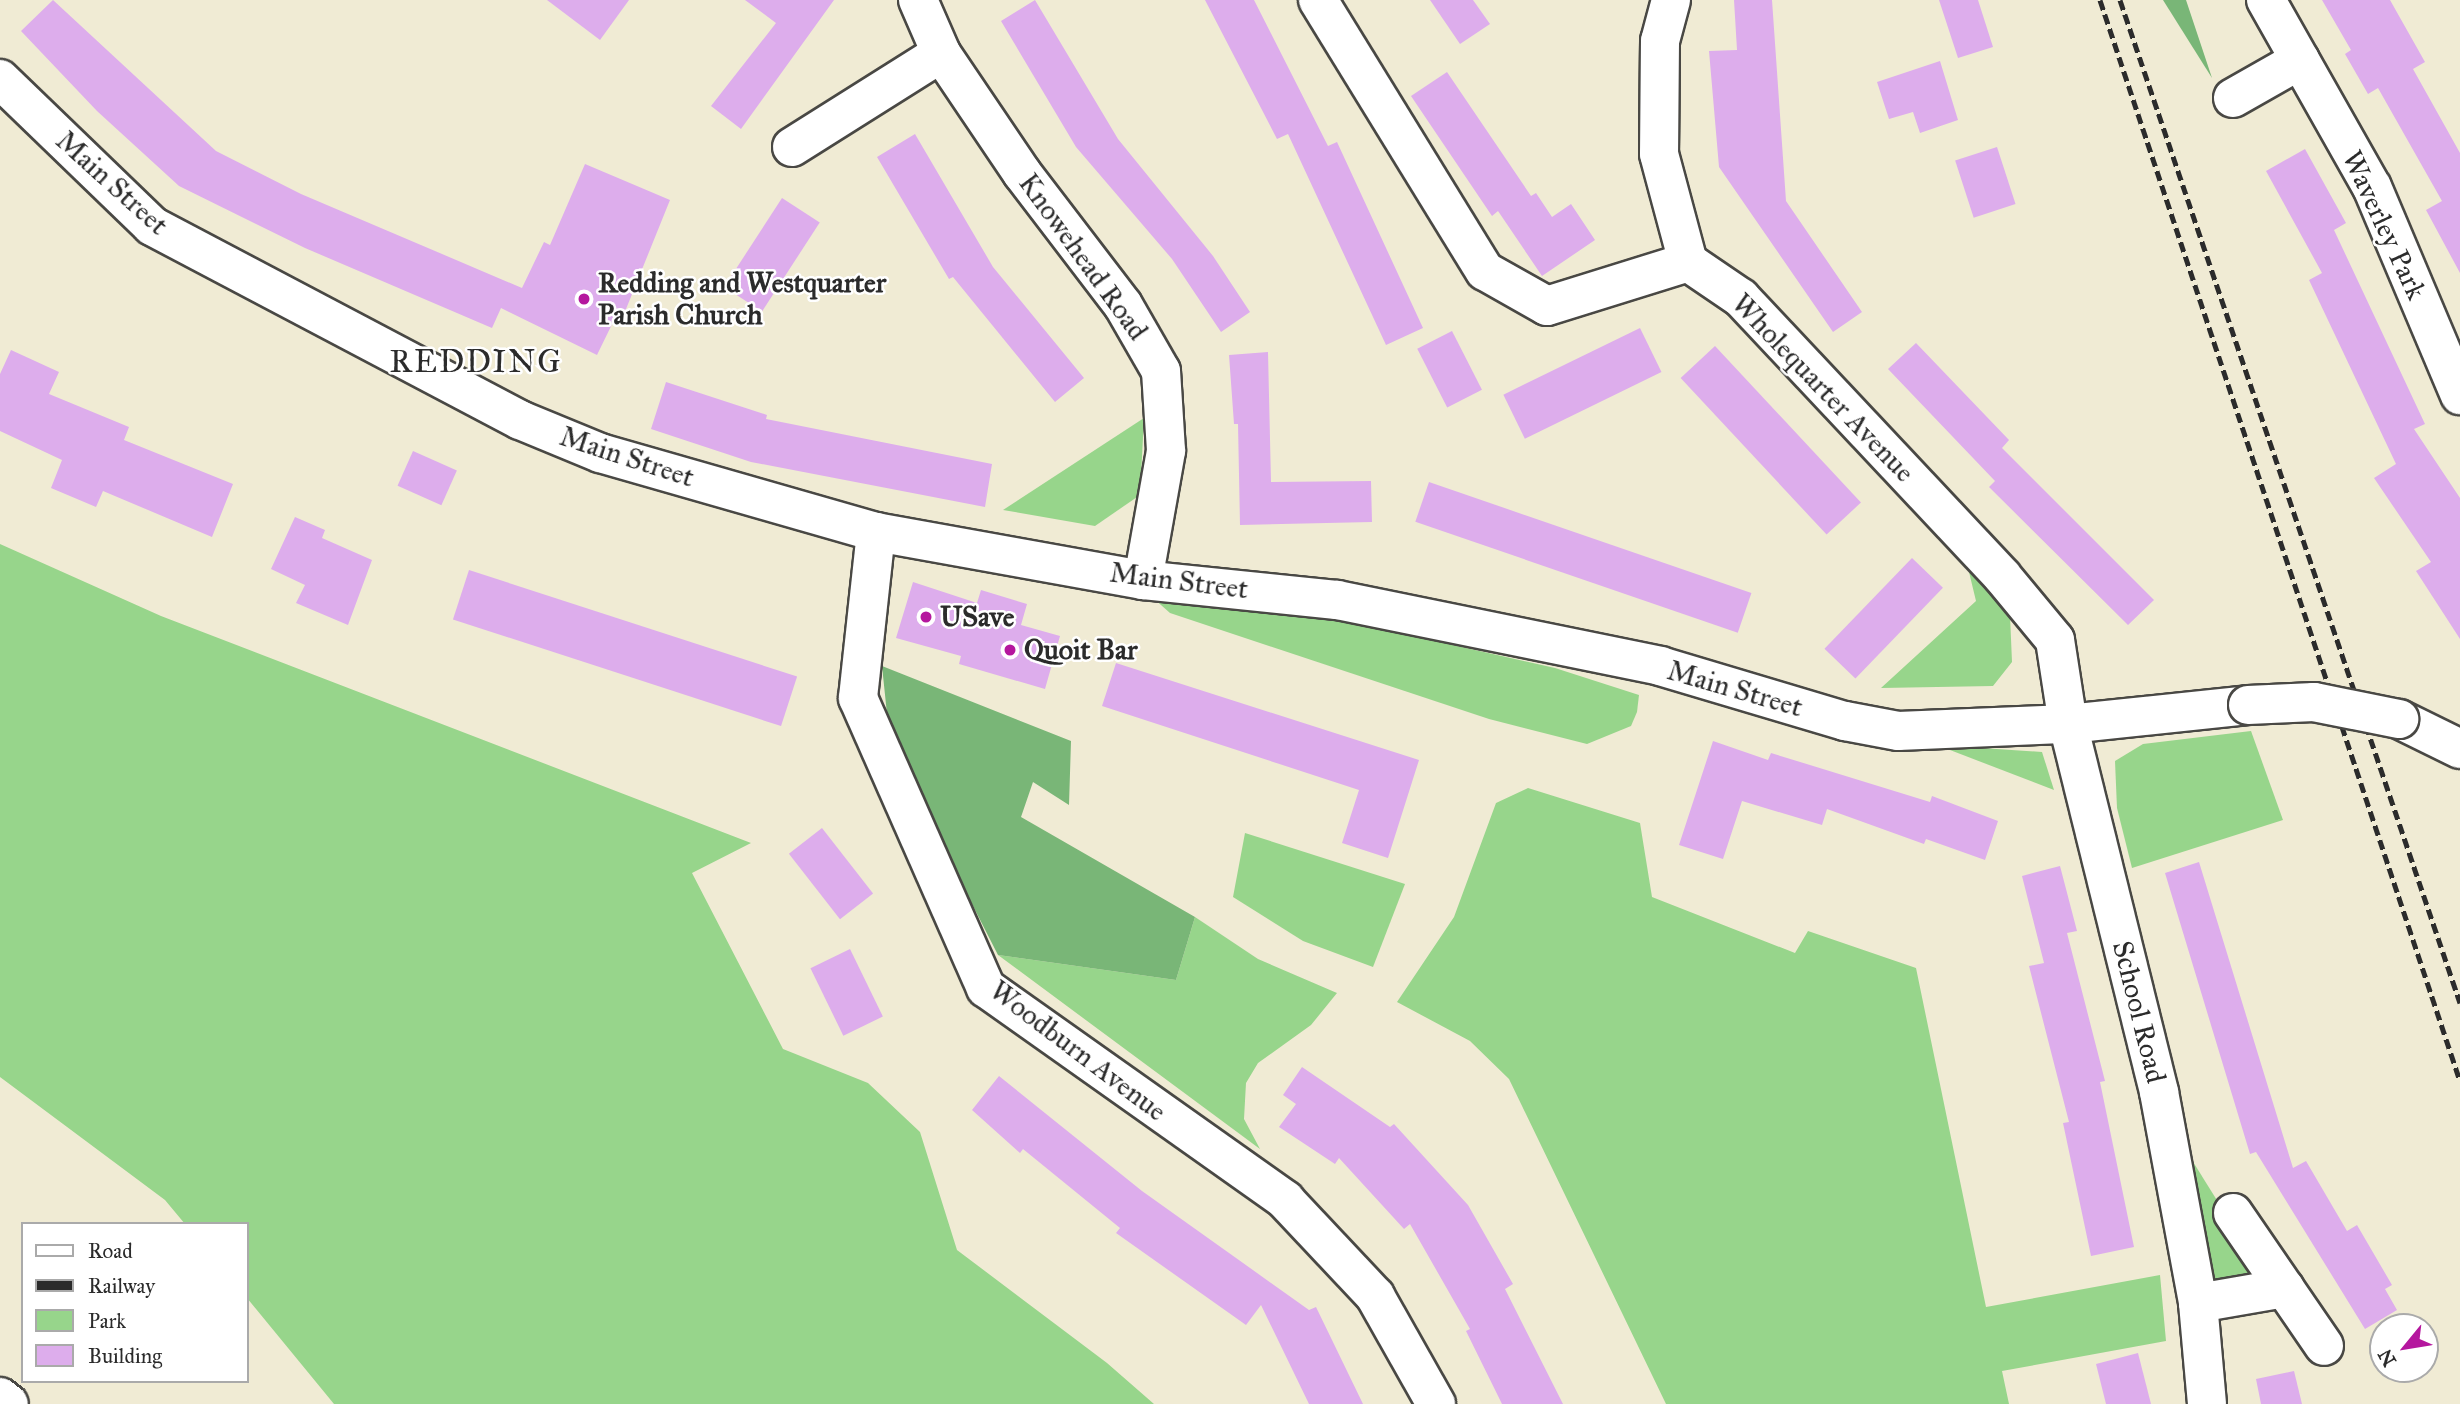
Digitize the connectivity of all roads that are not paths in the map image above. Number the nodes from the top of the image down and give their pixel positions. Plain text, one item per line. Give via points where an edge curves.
1 (918, 0) edge
2 (1318, 0) edge
3 (1671, 0) edge
4 (2266, 0) edge
5 (940, 53) junction
6 (2300, 60) junction
7 (0, 79) edge
8 (2233, 97) dead end
9 (792, 148) dead end
10 (1688, 262) junction
11 (2460, 395) edge
12 (876, 532) junction
13 (1143, 580) junction
14 (2068, 724) junction
15 (2460, 750) edge
16 (2233, 1213) dead end
17 (2285, 1288) junction
18 (2198, 1303) junction
19 (2324, 1346) dead end
20 (0, 1397) edge
21 (9, 1404) edge
22 (1436, 1404) edge
23 (2207, 1404) edge

1 - 5 street, Knowehead Road
2 - 10 street via 1485,271 1547,306
3 - 10 street via 1660,41 1658,154
4 - 6 street, Waverley Park
5 - 9 street
5 - 13 street, Knowehead Road via 1022,173 1123,305 1161,370 1166,451
6 - 8 street
6 - 11 street, Waverley Park via 2372,187
7 - 12 street, Main Street via 152,226 520,420 600,453
10 - 14 street, Wholequarter Avenue via 1741,298 2001,576 2055,640
12 - 13 street, Main Street
12 - 22 street, Woodburn Avenue via 858,698 986,988 1285,1200 1375,1296
13 - 14 street, Main Street via 1337,600 1560,644 1660,666 1845,721 1898,731
14 - 15 street, Main Street, bridge via 2314,702 2399,719
14 - 18 street, School Road via 2158,1092
16 - 17 street
17 - 18 street
17 - 19 street
18 - 23 street, School Road
20 - 21 street

